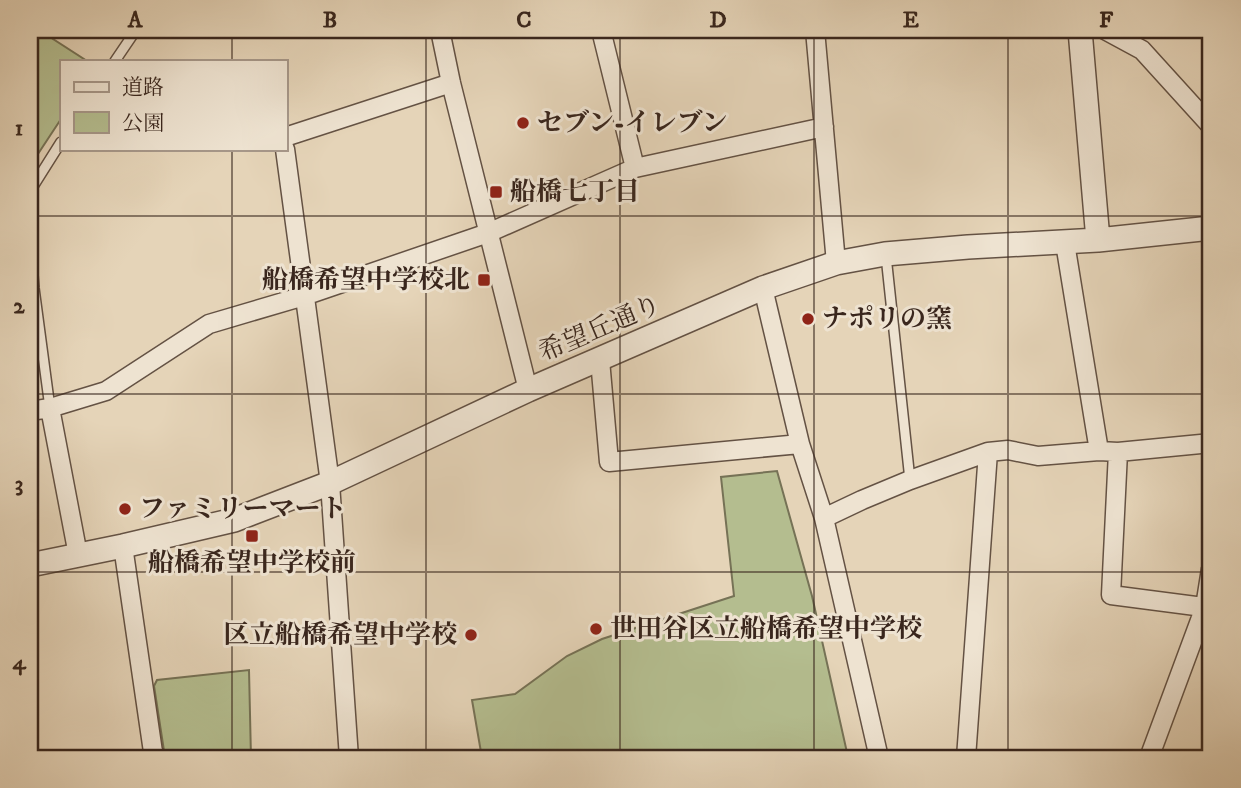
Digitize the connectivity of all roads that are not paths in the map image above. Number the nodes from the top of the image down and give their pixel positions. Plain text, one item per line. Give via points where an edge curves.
1 (136, 30) edge
2 (439, 30) edge
3 (601, 30) edge
4 (815, 30) edge
5 (1080, 30) edge
6 (1105, 30) edge
7 (116, 60) edge
8 (451, 83) junction
9 (824, 127) junction
10 (1211, 127) edge
11 (287, 136) edge
12 (60, 144) edge
13 (285, 150) edge
14 (635, 168) junction
15 (30, 202) edge
16 (1211, 229) edge
17 (488, 233) junction
18 (30, 238) edge
19 (1098, 240) junction
20 (1065, 243) junction
21 (885, 254) junction
22 (835, 263) junction
23 (763, 288) junction
24 (304, 296) junction
25 (600, 360) junction
26 (528, 390) junction
27 (50, 408) junction
28 (30, 411) edge
29 (1211, 443) edge
30 (800, 444) junction
31 (1099, 451) junction
32 (988, 452) junction
33 (1118, 452) junction
34 (909, 481) junction
35 (330, 483) junction
36 (824, 518) junction
37 (123, 546) junction
38 (78, 555) junction
39 (30, 565) edge
40 (1211, 569) edge
41 (1208, 608) edge
42 (158, 758) edge
43 (349, 758) edge
44 (879, 758) edge
45 (966, 758) edge
46 (1149, 758) edge

1 - 7 lane
2 - 8 street
3 - 14 street
4 - 9 street
5 - 19 street
6 - 10 street via 1142,50
8 - 11 street
8 - 17 street
9 - 14 street
9 - 22 street
12 - 15 lane via 32,188
13 - 24 street
14 - 17 street
16 - 19 street, 希望丘通り
17 - 24 street
17 - 26 street
18 - 27 lane
19 - 20 street, 希望丘通り
20 - 21 street, 希望丘通り
20 - 31 street
21 - 22 street, 希望丘通り
21 - 34 lane
22 - 23 street, 希望丘通り
23 - 25 street, 希望丘通り
23 - 30 street
24 - 27 street via 209,324 106,391
24 - 35 street
25 - 26 street, 希望丘通り
25 - 30 street via 609,462
26 - 35 street, 希望丘通り
27 - 28 street
27 - 38 street
29 - 33 street
30 - 36 street
31 - 32 street via 1038,456 1008,450
31 - 33 street
32 - 34 street
32 - 45 street
33 - 41 street via 1111,595
34 - 36 street
35 - 37 street, 希望丘通り via 234,520
35 - 43 street
36 - 44 street
37 - 38 street, 希望丘通り
37 - 42 street via 153,752
38 - 39 street, 希望丘通り
40 - 41 street
41 - 46 street

